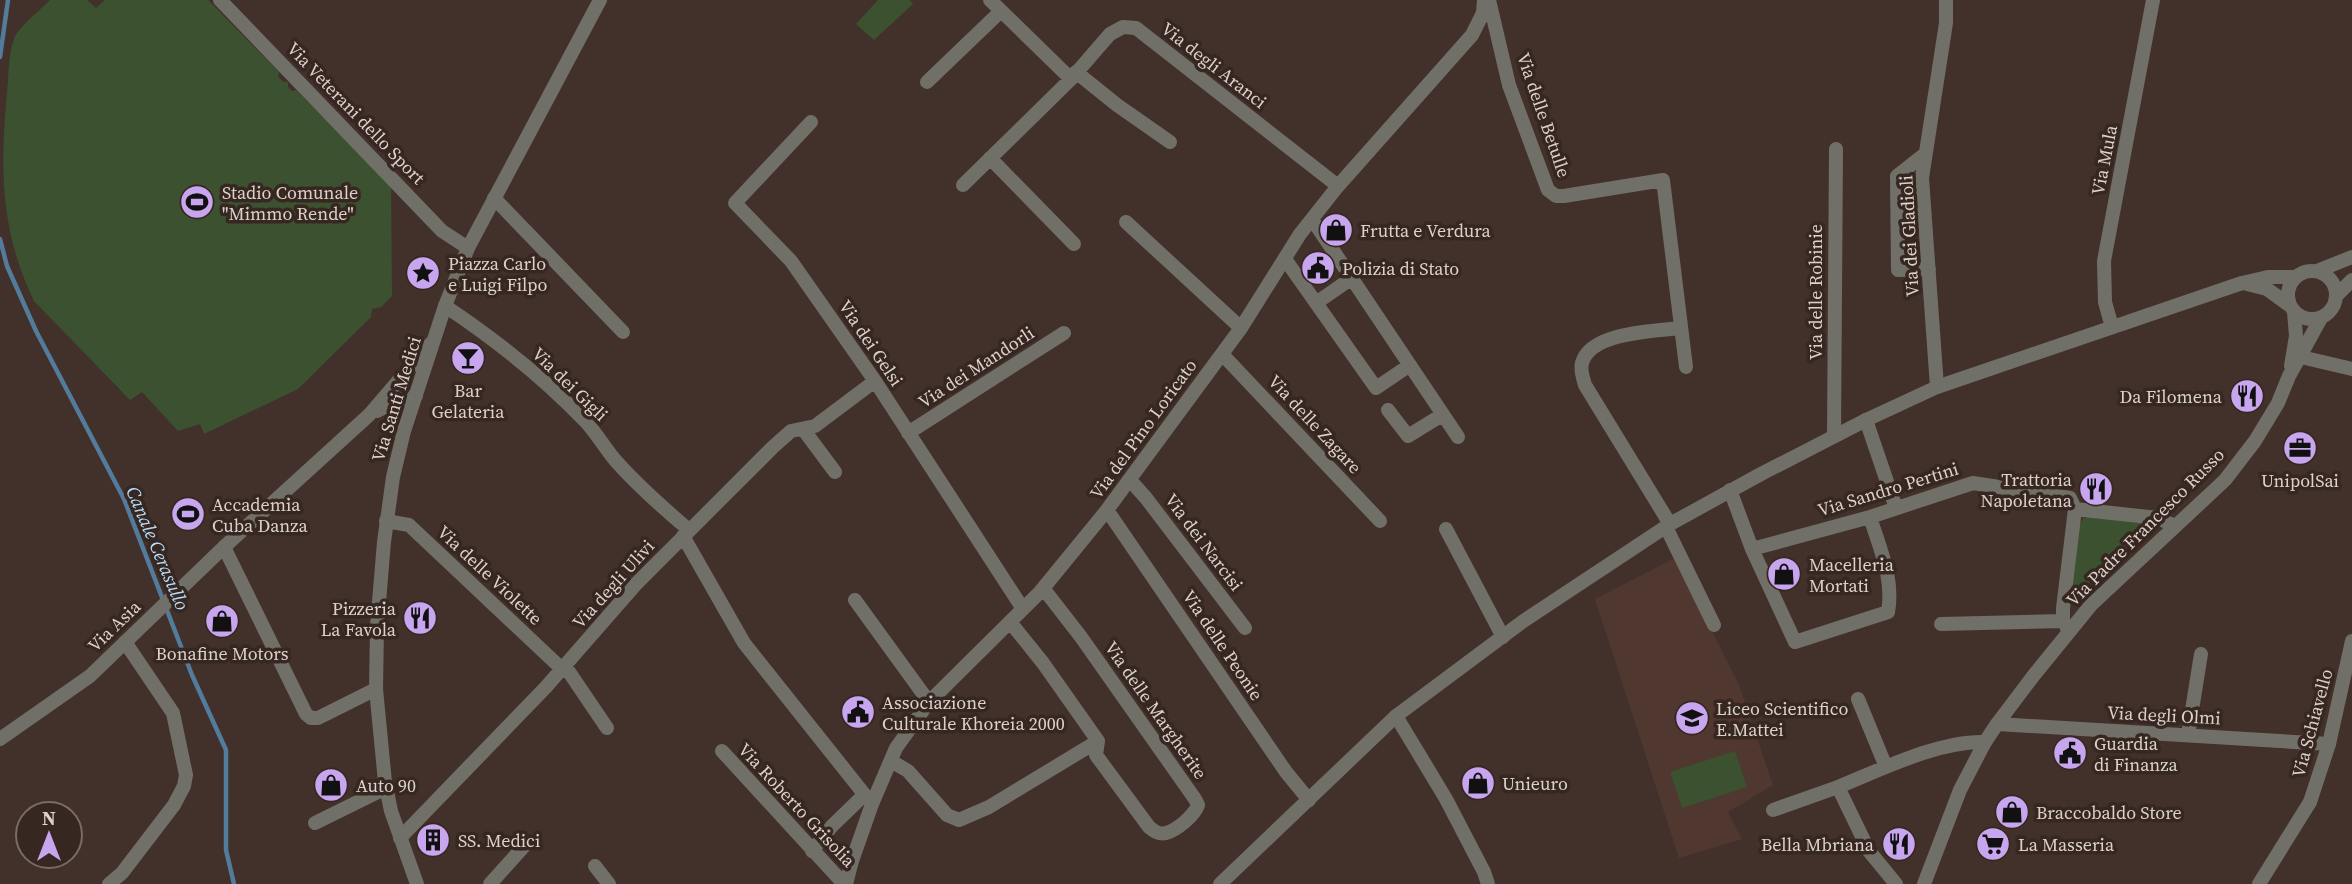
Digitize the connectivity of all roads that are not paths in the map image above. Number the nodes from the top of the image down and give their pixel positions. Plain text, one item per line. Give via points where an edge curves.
1 (220, 0) edge
2 (600, 0) edge
3 (990, 0) edge
4 (1487, 0) edge
5 (1946, 0) edge
6 (2153, 0) edge
7 (1001, 11) junction
8 (1073, 75) junction
9 (927, 82) dead end
10 (811, 122) dead end
11 (1170, 142) dead end
12 (1836, 149) dead end
13 (1925, 154) junction
14 (990, 158) junction
15 (963, 185) dead end
16 (1338, 186) junction
17 (494, 198) junction
18 (1312, 219) junction
19 (1126, 222) dead end
20 (1074, 244) dead end
21 (468, 248) junction
22 (2352, 257) edge
23 (1285, 259) junction
24 (1929, 269) junction
25 (2317, 271) junction
26 (2296, 277) junction
27 (1352, 278) junction
28 (2352, 280) edge
29 (2242, 283) junction
30 (2336, 296) junction
31 (1316, 303) junction
32 (445, 306) junction
33 (2291, 308) junction
34 (2321, 318) junction
35 (2112, 327) junction
36 (1241, 328) junction
37 (1681, 328) junction
38 (623, 332) dead end
39 (1064, 333) dead end
40 (435, 338) junction
41 (1222, 354) junction
42 (2301, 357) junction
43 (1410, 365) junction
44 (1686, 367) dead end
45 (2352, 369) edge
46 (2289, 376) junction
47 (875, 381) junction
48 (394, 386) junction
49 (1937, 387) junction
50 (416, 396) junction
51 (1388, 410) dead end
52 (369, 415) junction
53 (1442, 415) junction
54 (1866, 420) junction
55 (803, 429) junction
56 (404, 431) junction
57 (908, 433) junction
58 (1834, 436) junction
59 (1458, 437) dead end
60 (835, 472) dead end
61 (1130, 480) junction
62 (1730, 490) junction
63 (1896, 508) junction
64 (2075, 509) junction
65 (1107, 510) junction
66 (1870, 517) junction
67 (386, 521) junction
68 (1380, 521) dead end
69 (1668, 525) junction
70 (2175, 526) junction
71 (1446, 529) dead end
72 (686, 533) junction
73 (224, 547) junction
74 (1752, 549) junction
75 (1043, 588) junction
76 (855, 600) dead end
77 (1023, 609) junction
78 (1010, 622) junction
79 (1941, 624) dead end
80 (1714, 625) dead end
81 (2066, 626) junction
82 (1245, 628) dead end
83 (1503, 636) junction
84 (2352, 641) edge
85 (125, 642) junction
86 (2201, 654) dead end
87 (563, 668) junction
88 (2348, 679) edge
89 (376, 689) junction
90 (1858, 699) dead end
91 (929, 702) junction
92 (1396, 716) junction
93 (1997, 724) junction
94 (607, 728) dead end
95 (2188, 735) junction
96 (0, 739) edge
97 (1098, 741) junction
98 (1985, 742) junction
99 (2329, 744) junction
100 (722, 751) dead end
101 (891, 761) junction
102 (1886, 767) junction
103 (1838, 787) junction
104 (386, 788) junction
105 (868, 800) junction
106 (1309, 800) junction
107 (1773, 810) dead end
108 (315, 822) dead end
109 (400, 838) junction
110 (524, 846) dead end
111 (812, 851) junction
112 (595, 866) dead end
113 (125, 878) edge
114 (110, 884) edge
115 (417, 884) edge
116 (491, 884) edge
117 (609, 884) edge
118 (845, 884) edge
119 (1220, 884) edge
120 (1488, 884) edge
121 (1896, 884) edge
122 (1924, 884) edge
123 (2259, 884) edge

1 - 21 street, Via Veterani dello Sport via 442,231
2 - 17 street, Via Santi Medici
3 - 7 street
4 - 16 street, Via del Pino Loricato via 1472,35
4 - 37 street, Via delle Betulle via 1509,85 1548,190 1564,196 1662,180
5 - 13 street, Via dei Gladioli
6 - 35 street, Via Mula via 2104,261 2105,302
7 - 8 street
7 - 9 street
8 - 11 street
8 - 14 street
8 - 16 street, Via degli Aranci via 1110,34 1123,26 1136,28
10 - 47 street, Via dei Gelsi via 735,203 791,261
12 - 58 street, Via delle Robinie
13 - 24 street, Via dei Gladioli via 1922,178
13 - 24 street via 1897,176 1898,270
14 - 15 street
14 - 20 street
16 - 18 street, Via del Pino Loricato
17 - 21 street, Via Santi Medici
17 - 38 street
18 - 23 street, Via del Pino Loricato
18 - 27 street
19 - 36 street
21 - 32 street, Via Santi Medici
22 - 25 street
23 - 31 street
23 - 36 street, Via del Pino Loricato
24 - 49 street, Via dei Gladioli
25 - 26 street
25 - 30 street via 2333,283
26 - 29 street
26 - 33 street via 2288,290
27 - 31 street
27 - 43 street
28 - 30 street
29 - 33 street via 2267,289
29 - 35 street
30 - 34 street via 2332,309
31 - 43 street via 1376,388
32 - 40 street, Via Santi Medici
32 - 72 street, Via dei Gigli via 492,337 543,382
33 - 34 street via 2307,319
33 - 46 street, Via Padre Francesco Russo via 2296,336
34 - 42 street, Via Padre Francesco Russo
35 - 49 street
36 - 41 street, Via del Pino Loricato
37 - 44 street, Via delle Betulle
37 - 69 street via 1612,337 1590,352 1581,371
39 - 57 street, Via dei Mandorli
40 - 48 street, Via Asia
40 - 50 street, Via Santi Medici
41 - 61 street, Via del Pino Loricato
41 - 68 street, Via delle Zagare
42 - 45 street
42 - 46 street, Via Padre Francesco Russo
43 - 53 street
46 - 70 street, Via Padre Francesco Russo via 2255,441 2225,480
47 - 55 street, Via degli Ulivi via 815,426
47 - 57 street, Via dei Gelsi
48 - 50 street via 411,387
48 - 52 street, Via Asia
49 - 54 street
50 - 52 street, Via Asia
50 - 56 street, Via Santi Medici
51 - 53 street via 1408,436
52 - 56 street via 388,413
52 - 73 street, Via Asia
53 - 59 street
54 - 58 street
54 - 63 street
55 - 60 street
55 - 72 street, Via degli Ulivi via 791,431
56 - 67 street, Via Santi Medici
57 - 77 street, Via dei Gelsi
58 - 62 street
61 - 65 street, Via del Pino Loricato
61 - 82 street, Via dei Narcisi
62 - 69 street
62 - 74 street
63 - 64 street, Via Sandro Pertini via 1973,483 2070,498
63 - 66 street, Via Sandro Pertini
64 - 70 street, Via Sandro Pertini via 2158,518
64 - 81 street
65 - 75 street, Via del Pino Loricato
65 - 106 street, Via delle Peonie
66 - 74 street, Via Sandro Pertini
66 - 74 street via 1888,571 1888,612 1795,642
67 - 87 street, Via delle Violette via 409,525
67 - 89 street, Via Santi Medici
69 - 80 street
69 - 83 street
70 - 81 street, Via Padre Francesco Russo
71 - 83 street
72 - 87 street, Via degli Ulivi
72 - 105 street, Via dei Gigli via 744,643
73 - 85 street, Via Asia
73 - 89 street via 306,714 318,718
75 - 77 street, Via del Pino Loricato
75 - 97 street, Via delle Margherite via 1195,799 1196,811 1168,833 1149,828 1097,755
76 - 91 street
77 - 78 street, Via del Pino Loricato
78 - 91 street, Via del Pino Loricato
78 - 97 street, Via delle Margherite
79 - 81 street
81 - 93 street, Via Padre Francesco Russo
83 - 92 street
84 - 88 street, Via Schiavello
85 - 96 street, Via Asia via 90,676
85 - 113 street via 173,713 186,775 174,805
86 - 95 street
87 - 94 street, Via delle Violette
87 - 109 street, Via degli Ulivi
88 - 99 street, Via Schiavello
89 - 104 street, Via Santi Medici
90 - 102 street
91 - 101 street, Via del Pino Loricato
92 - 106 street
92 - 120 street via 1446,799
93 - 95 street, Via degli Olmi
93 - 98 street, Via Padre Francesco Russo
95 - 99 street, Via degli Olmi
97 - 101 street via 989,807 959,820 947,815 908,771
98 - 102 street via 1957,743
98 - 122 street, Via Padre Francesco Russo via 1959,790
99 - 123 street, Via Schiavello via 2310,802
100 - 111 street, Via Roberto Grisolia
101 - 105 street, Via del Pino Loricato
102 - 103 street
103 - 107 street
103 - 121 street via 1869,851
104 - 108 street
104 - 109 street, Via Santi Medici
105 - 111 street via 832,826
105 - 118 street, Via del Pino Loricato
106 - 119 street
109 - 115 street, Via Santi Medici
110 - 116 street
111 - 118 street, Via Roberto Grisolia
112 - 117 street
113 - 114 street

